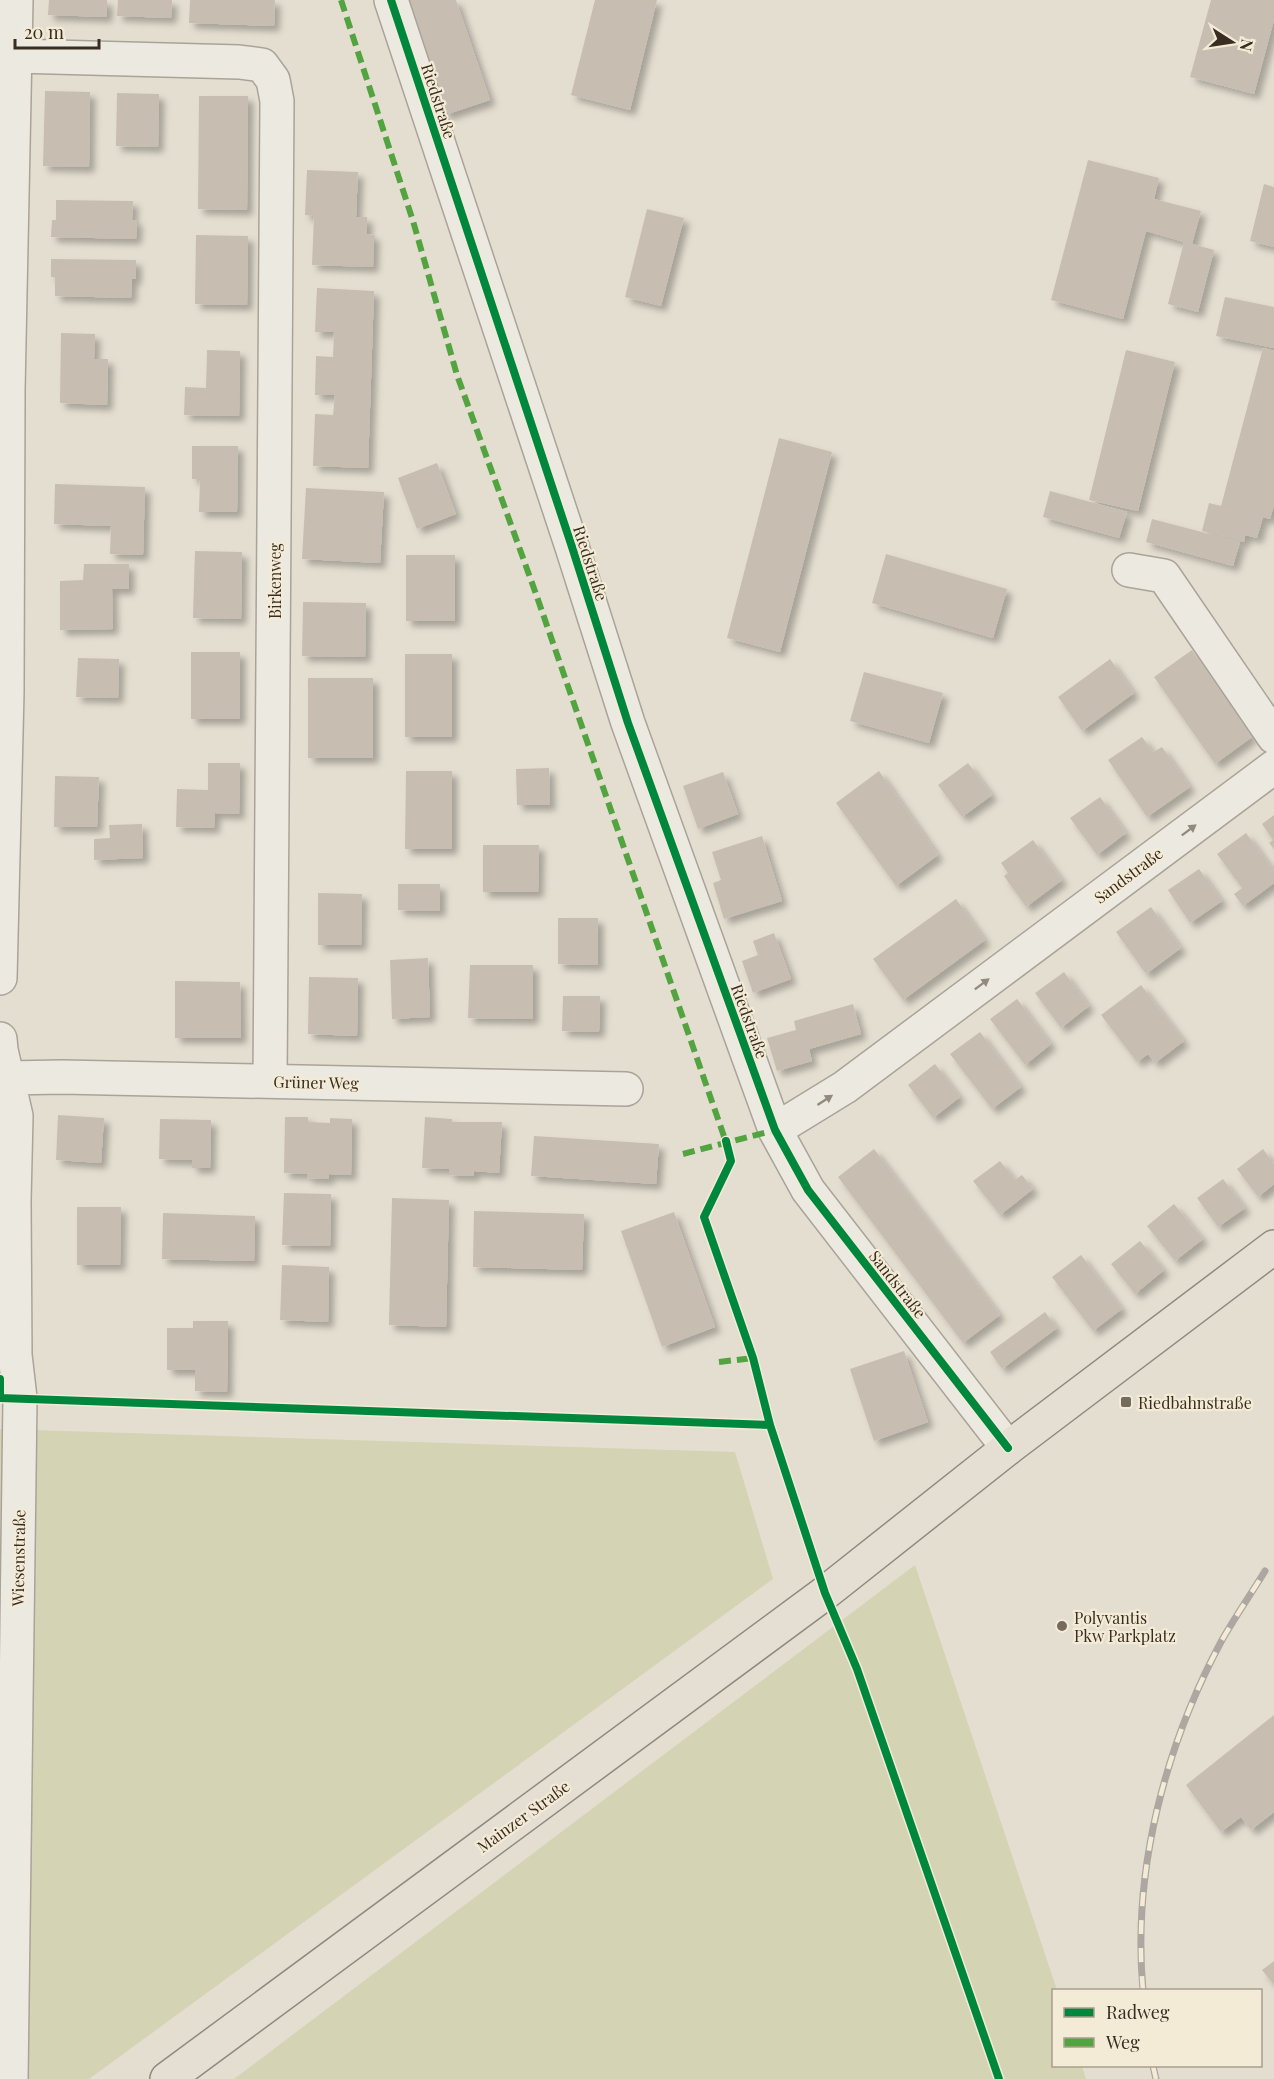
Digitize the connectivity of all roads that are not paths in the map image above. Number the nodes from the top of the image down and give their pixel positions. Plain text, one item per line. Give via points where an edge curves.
1 (16, 0) edge
2 (392, 0) edge
3 (16, 56) junction
4 (1129, 570) dead end
5 (3, 692) edge
6 (1274, 736) edge
7 (1274, 767) edge
8 (2, 814) edge
9 (0, 978) edge
10 (0, 1039) edge
11 (7, 1078) junction
12 (270, 1082) junction
13 (626, 1089) dead end
14 (775, 1130) junction
15 (1274, 1247) edge
16 (1008, 1448) junction
17 (11, 2079) edge
18 (167, 2079) edge

1 - 3 street
2 - 14 street, Riedstraße via 628,723
3 - 5 street
3 - 12 street, Birkenweg via 239,62 262,65 273,80 277,101
4 - 6 street via 1164,576
5 - 8 street
14 -> 7 street, Sandstraße via 845,1087
8 - 9 street
10 - 11 street, Wiesenstraße
11 - 12 street, Grüner Weg
11 - 17 street, Wiesenstraße via 16,1116 15,1355 20,1398
12 - 13 street, Grüner Weg
14 - 16 street, Sandstraße via 808,1190
15 - 16 main road
16 - 18 main road, Mainzer Straße via 878,1552

